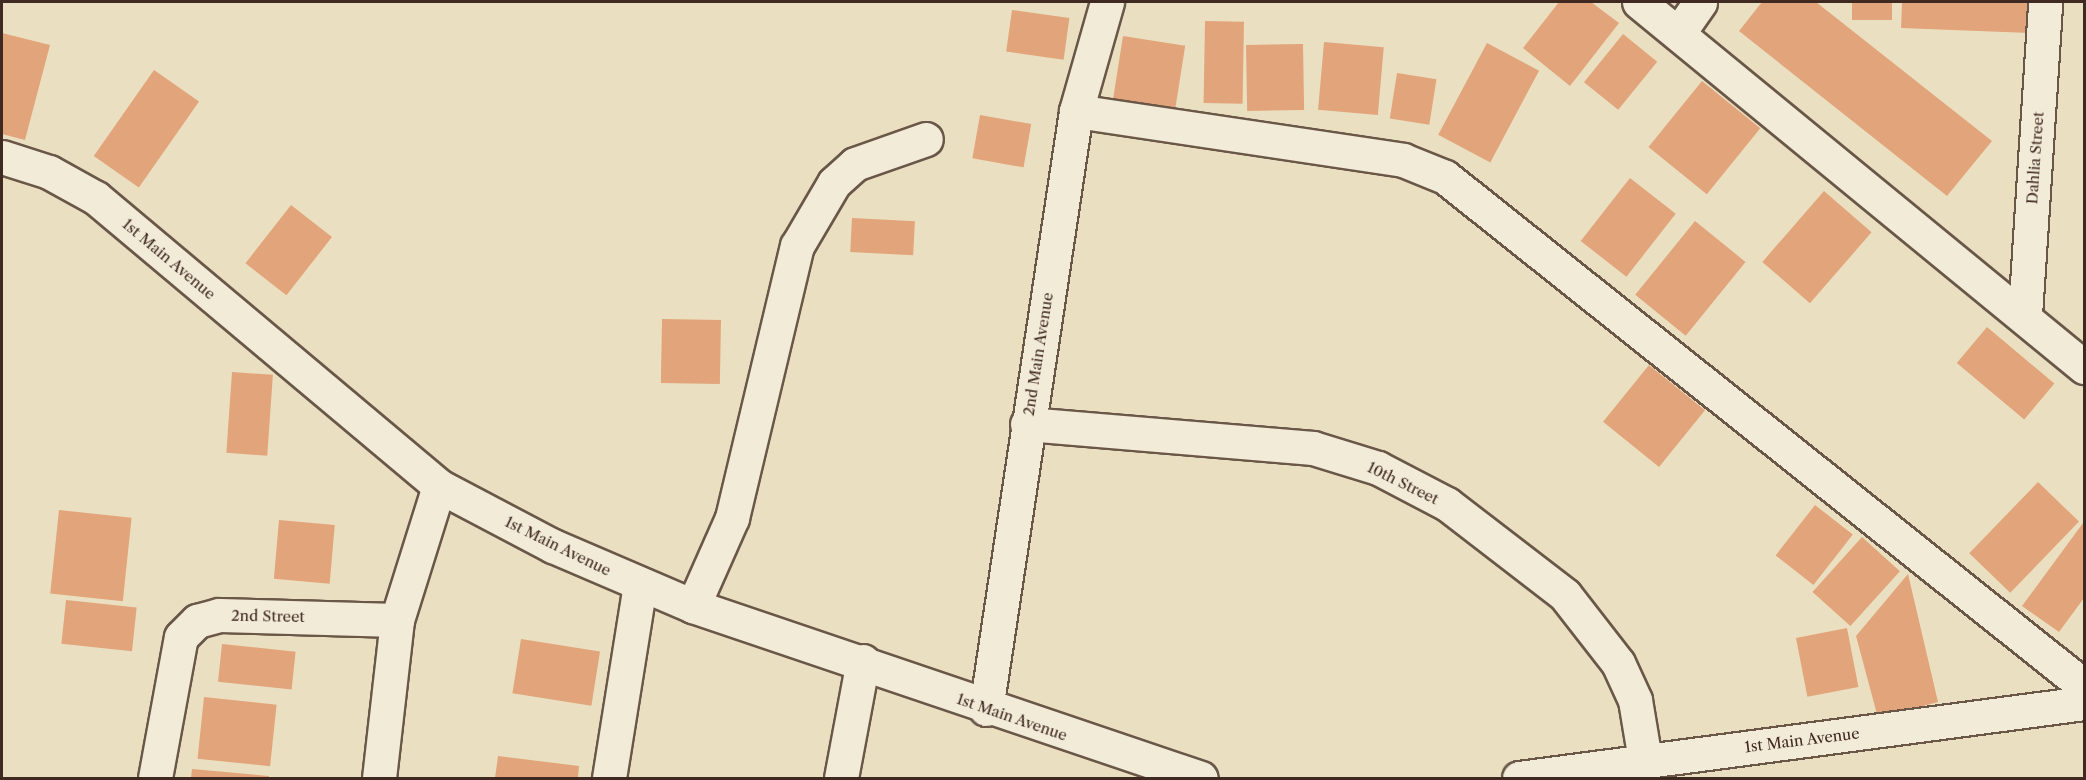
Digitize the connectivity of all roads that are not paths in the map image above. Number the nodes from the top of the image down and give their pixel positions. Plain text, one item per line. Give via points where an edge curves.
1 (1107, 2) edge
2 (1640, 2) edge
3 (1700, 2) edge
4 (2045, 2) edge
5 (1680, 31) junction
6 (1076, 111) junction
7 (926, 139) dead end
8 (2, 157) edge
9 (2025, 315) junction
10 (2085, 367) edge
11 (1027, 424) junction
12 (439, 486) junction
13 (640, 585) junction
14 (693, 606) junction
15 (398, 620) junction
16 (863, 661) junction
17 (2085, 686) edge
18 (2085, 703) edge
19 (986, 709) junction
20 (1645, 760) junction
21 (154, 778) edge
22 (379, 778) edge
23 (609, 778) edge
24 (841, 778) edge
25 (1201, 778) edge
26 (1519, 778) edge

1 - 6 street, 2nd Main Avenue
2 - 5 street
3 - 5 street
4 - 9 street, Dahlia Street
5 - 9 street
6 - 11 street, 2nd Main Avenue
6 - 17 street via 1403,160 1445,177
7 - 14 street via 855,164 834,183 796,246 732,518
8 - 12 street, 1st Main Avenue via 49,172 96,198
9 - 10 street
11 - 19 street, 2nd Main Avenue
11 - 20 street, 10th Street via 1313,448 1378,468 1447,504 1565,595 1618,663 1635,700
12 - 13 street, 1st Main Avenue
12 - 15 street
13 - 14 street, 1st Main Avenue
13 - 23 street
14 - 16 street, 1st Main Avenue
15 - 21 street, 2nd Street via 219,615 197,621 181,637
15 - 22 street
16 - 19 street, 1st Main Avenue
16 - 24 street
18 - 20 street, 1st Main Avenue
19 - 25 street, 1st Main Avenue
20 - 26 street, 1st Main Avenue

